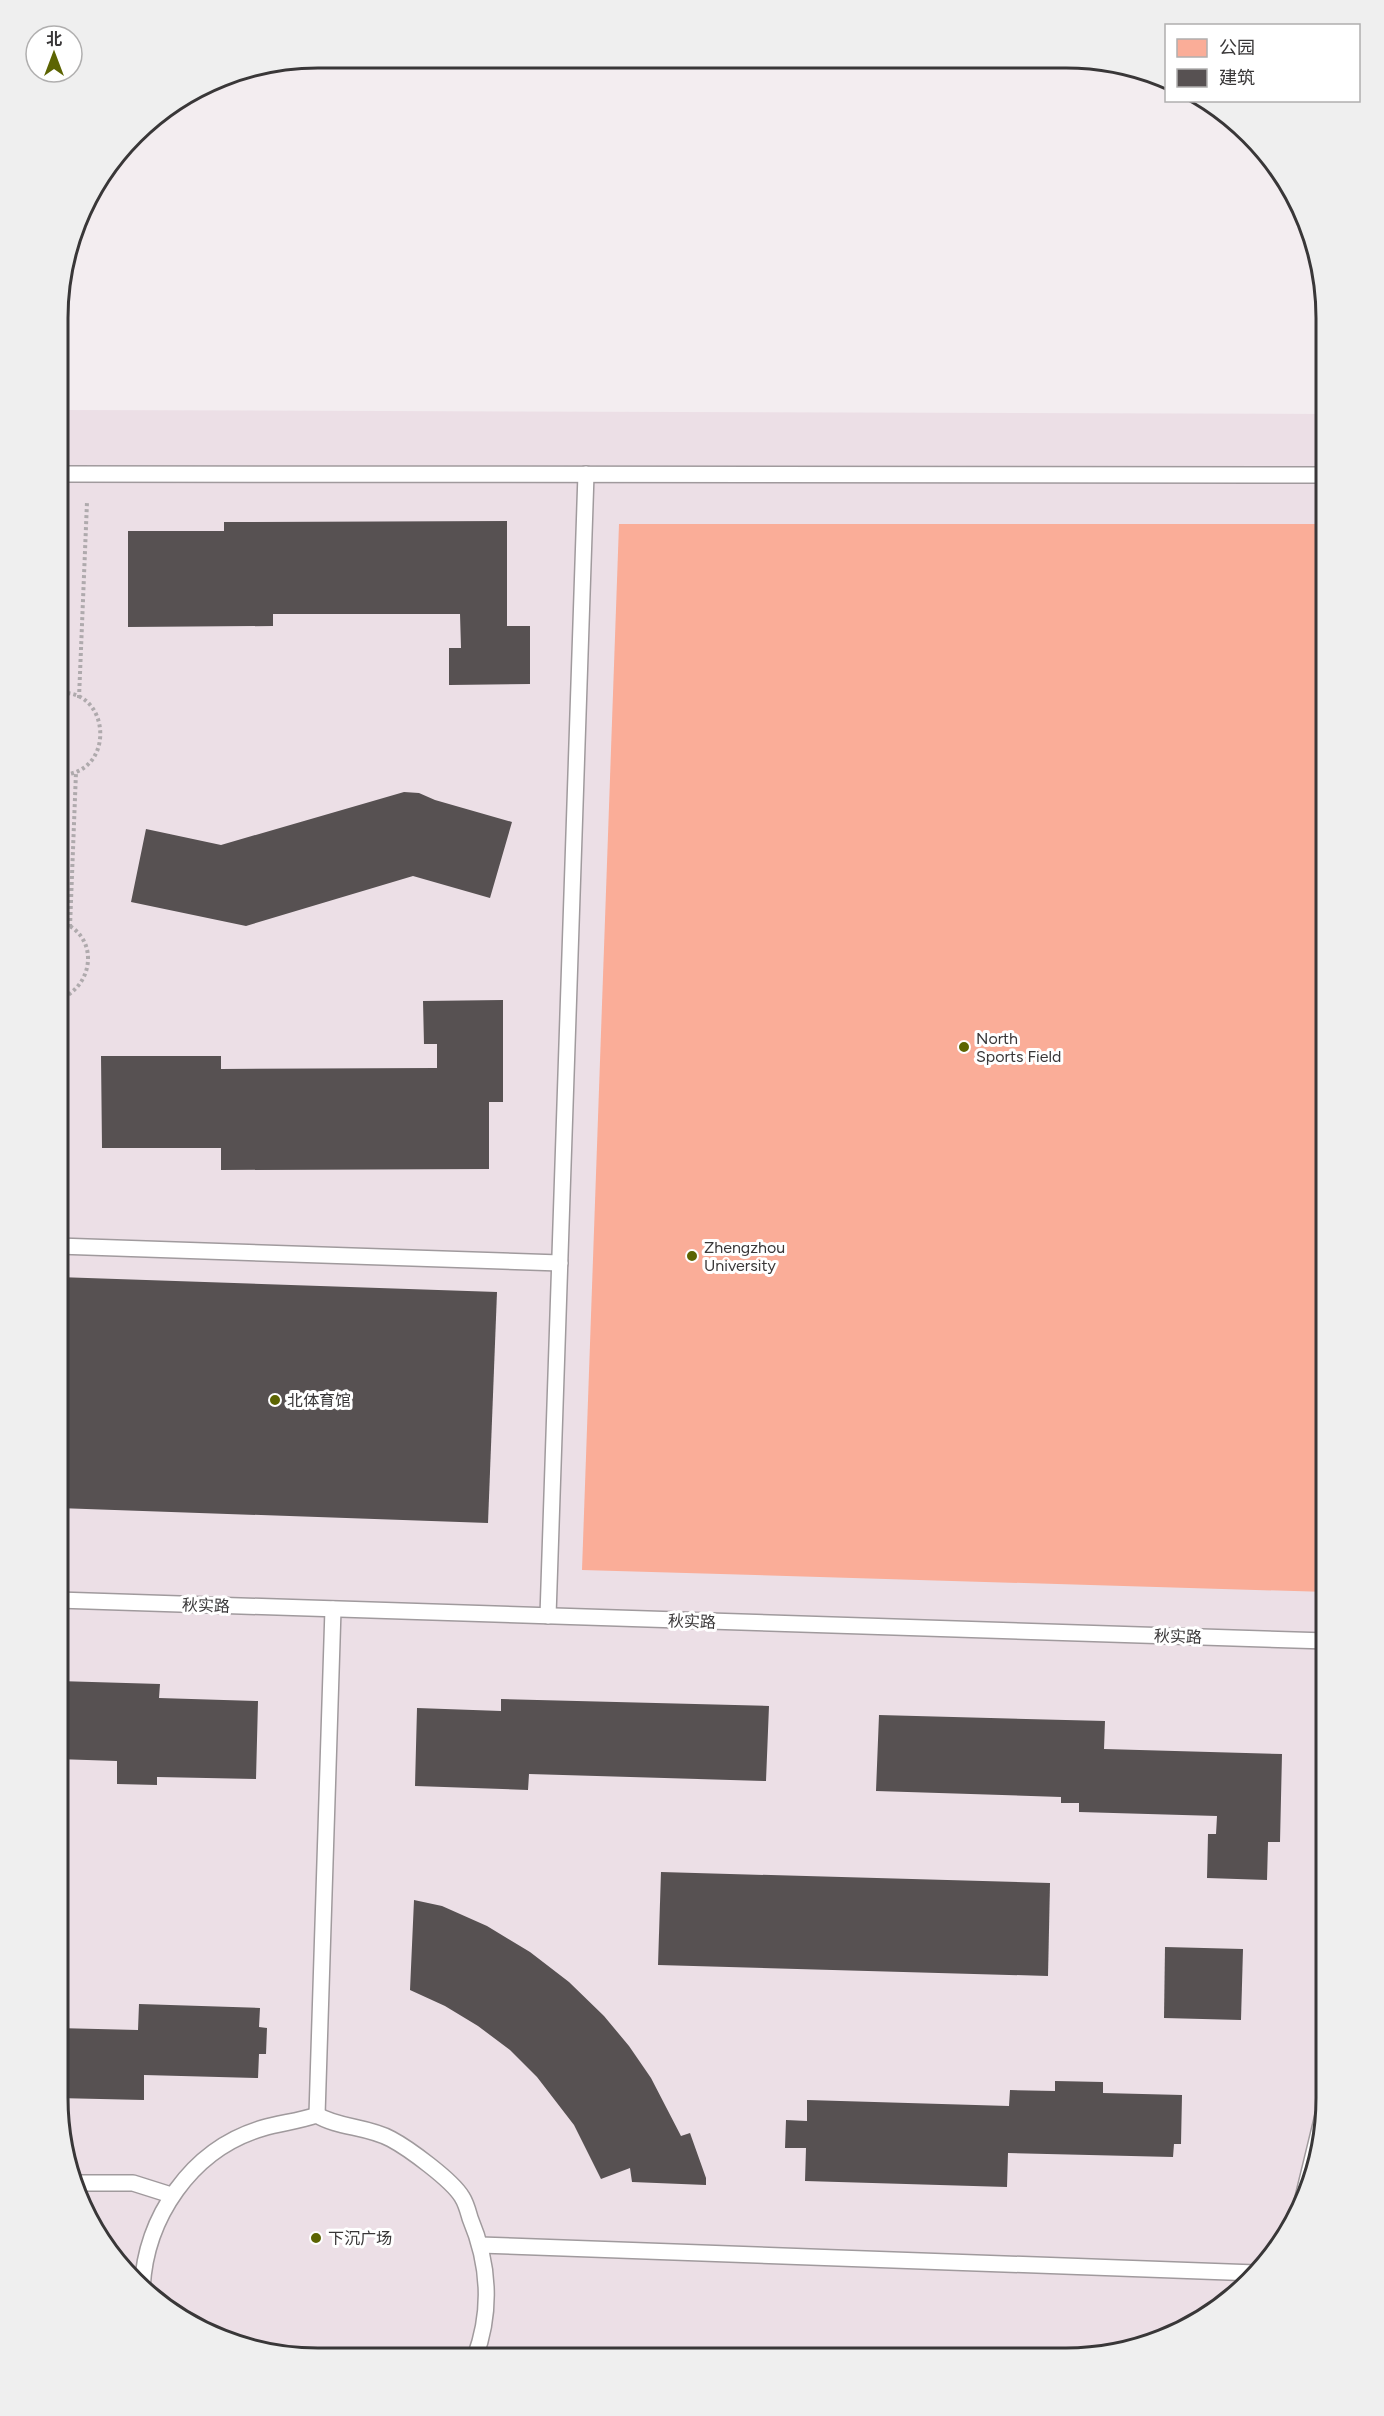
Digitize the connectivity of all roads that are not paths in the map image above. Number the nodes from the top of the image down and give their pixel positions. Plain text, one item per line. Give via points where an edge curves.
1 (68, 474) edge
2 (586, 474) junction
3 (1316, 475) edge
4 (68, 1246) edge
5 (560, 1263) junction
6 (68, 1600) edge
7 (333, 1609) junction
8 (548, 1616) junction
9 (1316, 1641) edge
10 (317, 2115) junction
11 (83, 2183) edge
12 (171, 2196) junction
13 (480, 2245) junction
14 (1245, 2273) edge
15 (143, 2277) edge
16 (478, 2348) edge

1 - 2 lane
2 - 3 lane
2 - 5 lane
4 - 5 lane
5 - 8 lane
6 - 7 lane, 秋实路
7 - 8 lane, 秋实路
7 - 10 lane
8 - 9 lane, 秋实路
10 - 12 lane via 262,2129 232,2142 204,2160
10 - 13 lane via 327,2122 359,2127 390,2138 416,2154 461,2196
11 - 12 lane via 133,2184
12 - 15 lane via 149,2240
13 - 14 lane
13 - 16 lane via 487,2282

